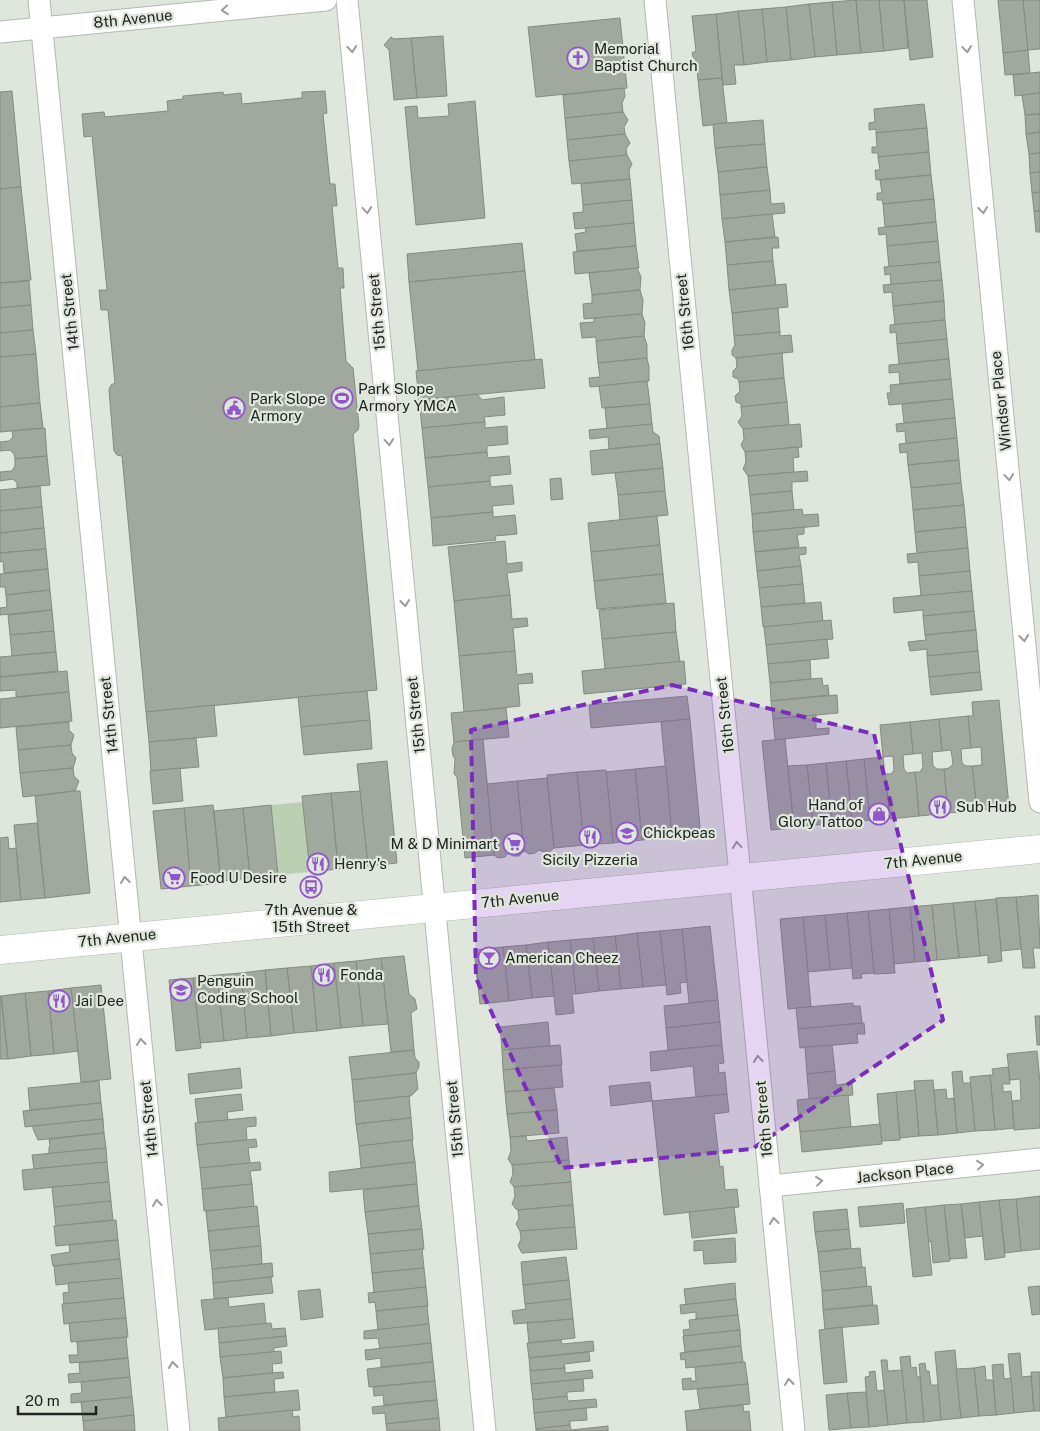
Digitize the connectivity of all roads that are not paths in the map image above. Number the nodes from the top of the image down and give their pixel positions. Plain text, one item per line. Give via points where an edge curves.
1 (39, 0) edge
2 (326, 0) edge
3 (347, 0) edge
4 (655, 0) edge
5 (963, 0) edge
6 (42, 28) junction
7 (0, 32) edge
8 (1040, 802) edge
9 (1040, 849) edge
10 (741, 878) junction
11 (436, 907) junction
12 (131, 937) junction
13 (0, 950) edge
14 (1040, 1160) edge
15 (770, 1186) junction
16 (179, 1431) edge
17 (485, 1431) edge
18 (794, 1431) edge

1 - 6 street, 14th Street
2 -> 6 street, 8th Avenue
3 -> 11 street, 15th Street
10 -> 4 street, 16th Street
5 -> 8 street, Windsor Place
6 - 7 street, 8th Avenue
12 -> 6 street, 14th Street
9 - 10 street, 7th Avenue
10 - 11 street, 7th Avenue
15 -> 10 street, 16th Street
11 - 12 street, 7th Avenue
11 - 17 street, 15th Street
12 - 13 street, 7th Avenue
16 -> 12 street, 14th Street
15 -> 14 street, Jackson Place
18 -> 15 street, 16th Street

